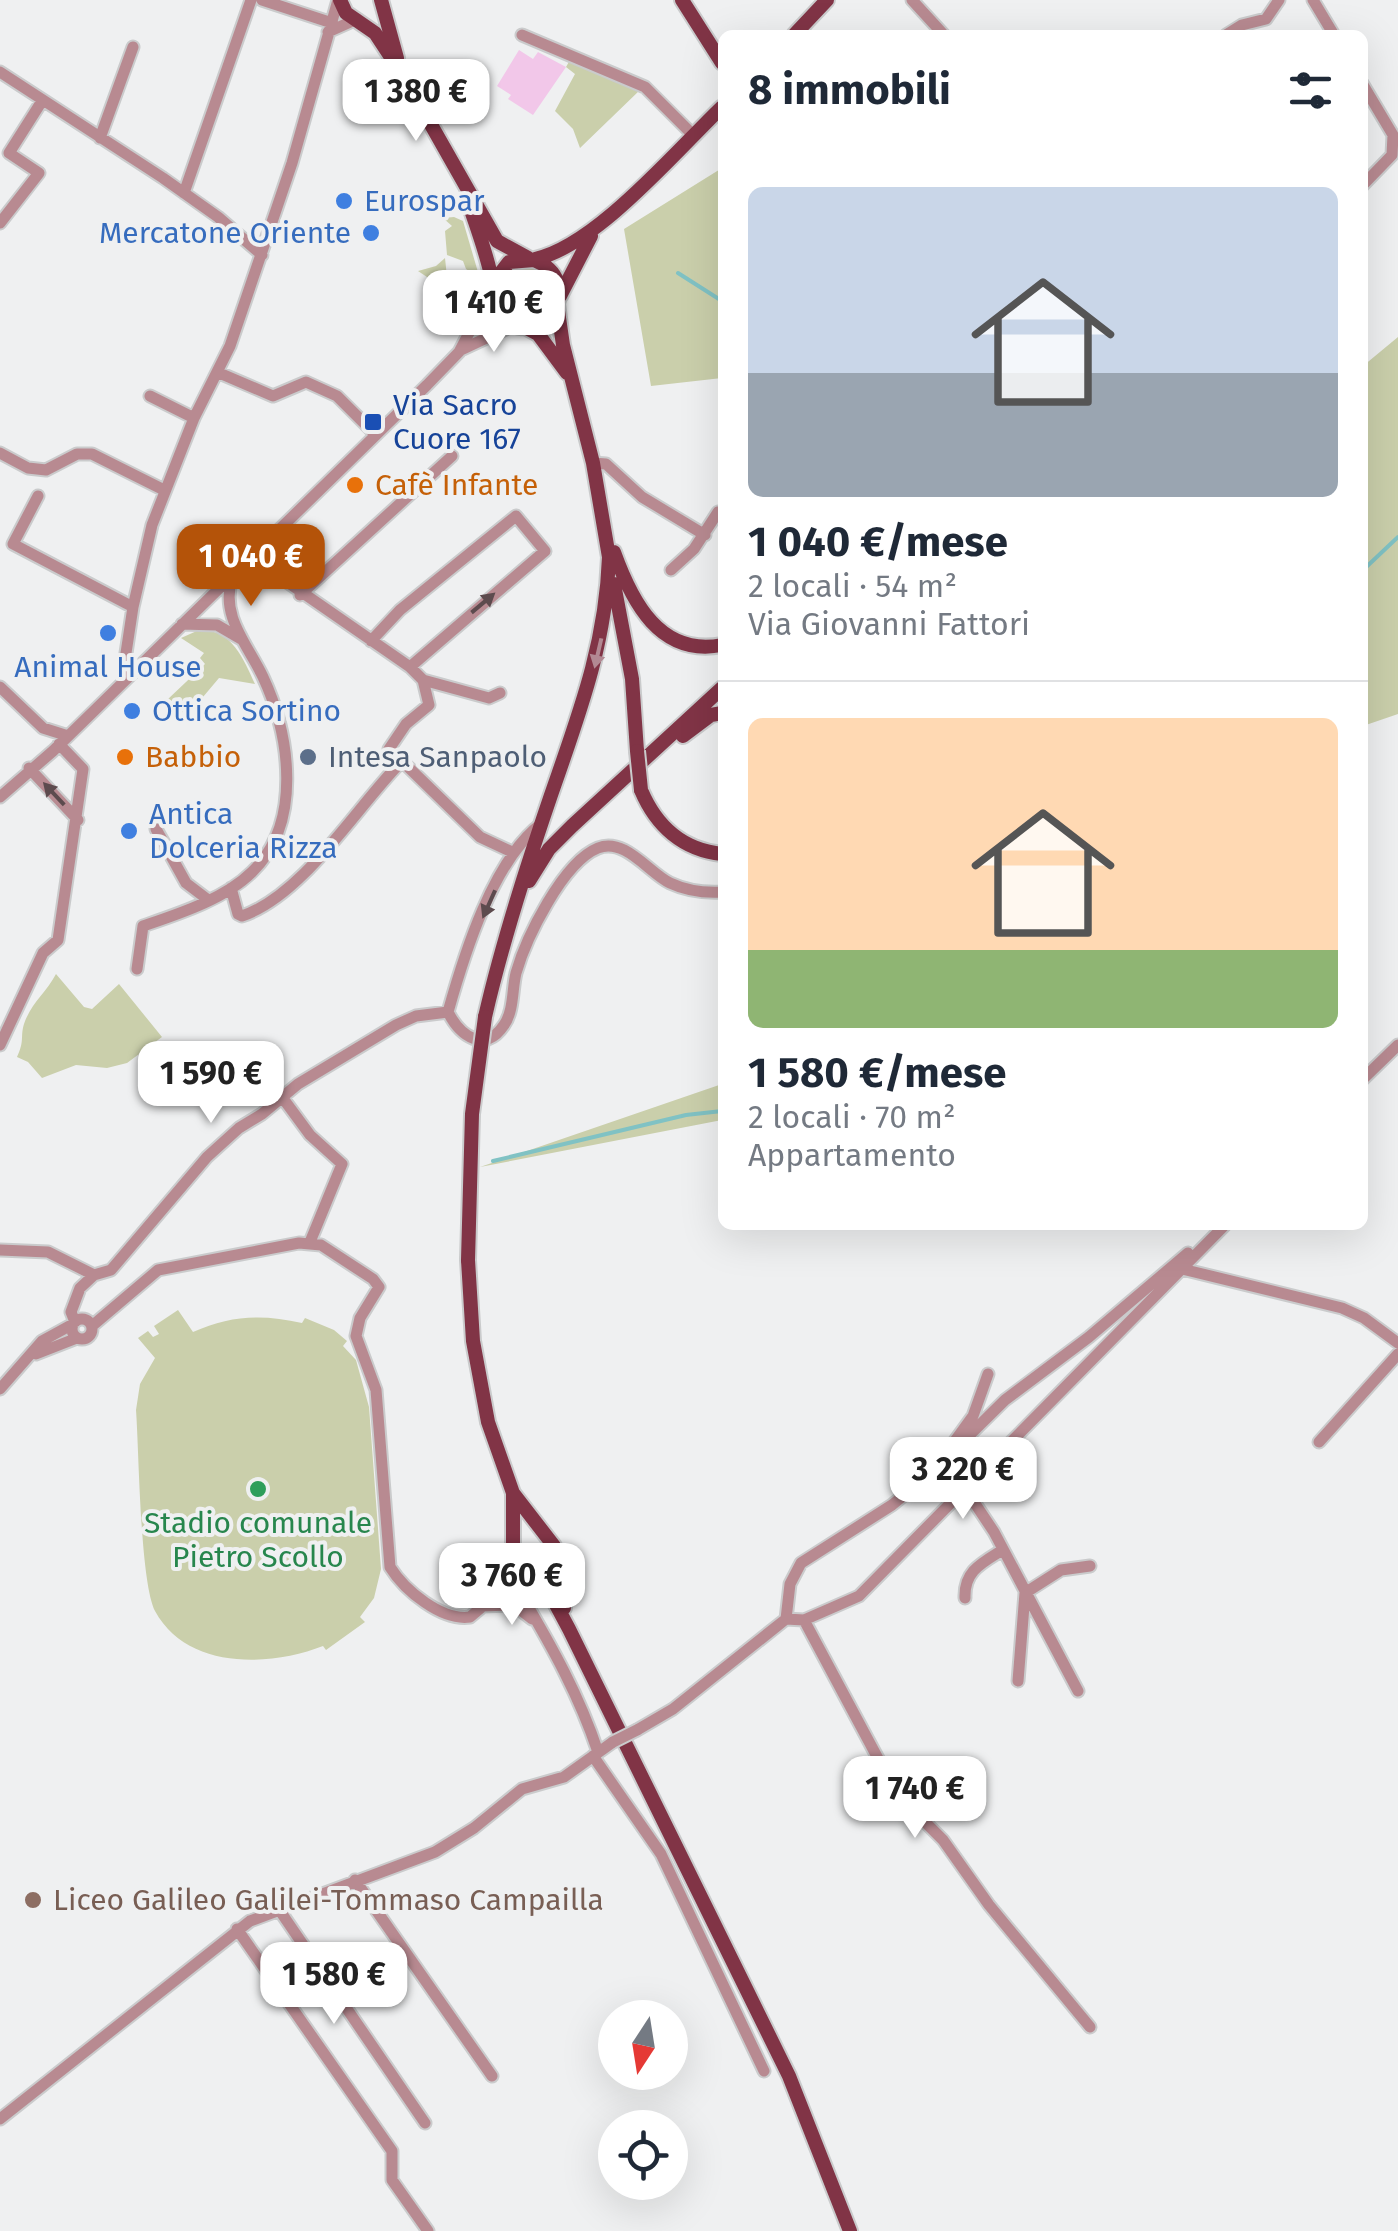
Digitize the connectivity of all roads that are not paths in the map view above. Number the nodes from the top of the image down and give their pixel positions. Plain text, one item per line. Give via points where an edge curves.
1 (250, 0) edge
2 (262, 0) edge
3 (339, 0) edge
4 (381, 0) edge
5 (682, 0) edge
6 (826, 0) edge
7 (912, 0) edge
8 (1279, 0) edge
9 (1312, 0) edge
10 (358, 19) junction
11 (328, 27) junction
12 (799, 30) edge
13 (939, 30) edge
14 (1234, 30) edge
15 (1331, 30) edge
16 (522, 35) dead end
17 (132, 47) dead end
18 (718, 57) edge
19 (0, 72) edge
20 (404, 77) junction
21 (1368, 93) edge
22 (42, 101) junction
23 (718, 111) edge
24 (693, 135) junction
25 (100, 138) junction
26 (1368, 180) edge
27 (466, 190) junction
28 (184, 193) junction
29 (0, 224) edge
30 (597, 227) junction
31 (262, 255) junction
32 (531, 259) junction
33 (491, 287) junction
34 (558, 301) junction
35 (519, 326) junction
36 (459, 352) junction
37 (217, 372) junction
38 (574, 384) junction
39 (150, 396) dead end
40 (194, 418) junction
41 (376, 435) junction
42 (0, 454) edge
43 (452, 456) dead end
44 (593, 463) junction
45 (164, 490) junction
46 (38, 496) dead end
47 (718, 512) dead end
48 (606, 532) junction
49 (704, 536) junction
50 (609, 557) junction
51 (252, 558) junction
52 (671, 570) dead end
53 (232, 577) junction
54 (300, 595) junction
55 (206, 602) junction
56 (133, 607) junction
57 (230, 614) junction
58 (182, 624) junction
59 (217, 625) junction
60 (370, 640) junction
61 (244, 642) junction
62 (718, 645) edge
63 (410, 668) junction
64 (130, 673) junction
65 (422, 680) junction
66 (0, 687) edge
67 (500, 692) dead end
68 (718, 692) edge
69 (718, 713) edge
70 (43, 728) junction
71 (62, 740) junction
72 (44, 756) junction
73 (402, 761) junction
74 (29, 768) junction
75 (602, 796) junction
76 (0, 797) edge
77 (78, 820) junction
78 (541, 824) junction
79 (156, 829) dead end
80 (512, 852) junction
81 (718, 853) edge
82 (231, 888) junction
83 (718, 892) edge
84 (521, 894) junction
85 (207, 899) junction
86 (137, 969) dead end
87 (448, 1012) junction
88 (5, 1013) edge
89 (1398, 1044) edge
90 (0, 1045) edge
91 (1368, 1074) edge
92 (282, 1098) junction
93 (1210, 1230) edge
94 (1220, 1230) edge
95 (310, 1242) junction
96 (0, 1250) edge
97 (1182, 1269) junction
98 (94, 1275) junction
99 (1145, 1290) junction
100 (1158, 1294) junction
101 (80, 1323) junction
102 (77, 1338) junction
103 (1398, 1343) edge
104 (1398, 1354) edge
105 (28, 1358) junction
106 (988, 1374) dead end
107 (0, 1390) edge
108 (1319, 1442) dead end
109 (948, 1454) junction
110 (513, 1493) junction
111 (962, 1493) junction
112 (540, 1532) junction
113 (513, 1548) junction
114 (1001, 1551) junction
115 (555, 1553) junction
116 (1090, 1566) dead end
117 (528, 1574) junction
118 (1024, 1593) junction
119 (965, 1598) dead end
120 (484, 1604) junction
121 (786, 1619) junction
122 (804, 1620) junction
123 (569, 1629) junction
124 (548, 1634) junction
125 (1018, 1681) dead end
126 (1078, 1691) dead end
127 (595, 1754) junction
128 (355, 1880) junction
129 (278, 1908) junction
130 (237, 1929) junction
131 (1090, 2027) dead end
132 (764, 2071) dead end
133 (492, 2076) dead end
134 (0, 2119) edge
135 (425, 2122) dead end
136 (428, 2231) edge
137 (850, 2231) edge

1 - 28 street
2 - 11 street
3 - 10 main road
3 - 11 street
4 - 10 main road via 374,14
4 - 20 main road
5 - 18 main road
6 - 12 main road
7 - 13 street
8 - 14 street via 1266,20
9 - 15 street
10 - 11 street
10 - 20 main road
11 - 31 street
16 - 24 street via 645,87
17 - 25 street
19 - 22 street
20 - 27 main road
21 - 26 street via 1394,135 1392,155
22 - 25 street
22 - 29 street via 9,153 38,173
23 - 24 main road
24 - 30 main road
25 - 28 street
27 - 32 main road via 497,241
27 - 33 main road
28 - 31 street
30 - 32 main road via 568,247
30 - 34 main road
31 - 37 street
32 - 33 main road via 510,262
32 - 34 main road via 554,274
33 - 35 main road via 499,315
33 - 36 street
34 - 35 main road via 548,318
34 - 38 main road
35 - 36 street
35 - 38 main road via 551,349
36 - 41 street
37 - 40 street
37 - 41 street via 272,396 306,382 337,396
38 - 44 main road
39 - 40 street
40 - 45 street
41 - 51 street
42 - 45 street via 46,470 92,454
43 - 54 street
44 - 48 main road
44 - 49 street via 606,464 642,497
45 - 56 street
46 - 56 street via 13,544
47 - 49 street
48 - 50 main road
48 - 62 main road via 624,579 655,626 688,646
49 - 52 street
50 -> 78 main road via 608,605 593,673
50 - 81 main road, bridge via 632,679 641,790 665,828 692,848
51 - 53 street
51 - 54 street
53 - 55 street
53 - 57 street
54 - 60 street
55 - 57 street
55 - 58 street
55 - 59 street
56 - 64 street
57 - 61 street
58 - 59 street
58 - 64 street
59 - 61 street
60 - 63 street
63 -> 60 street via 545,551 516,516
61 - 82 street via 274,706 287,791 266,854
63 - 65 street
64 - 71 street
65 - 67 street via 489,698
65 - 73 street via 429,705 388,748
66 - 70 street
68 - 75 main road
69 - 75 main road
70 - 71 street
70 - 72 street
71 - 72 street
71 - 77 street via 83,769
72 - 74 street
73 - 80 street via 480,837
73 - 82 street via 320,857 270,902 238,914
74 - 76 street
77 -> 74 street
75 - 84 main road via 550,848
77 - 88 street via 58,940
78 - 80 street
78 - 84 main road
79 - 85 street via 186,883
80 -> 87 street via 461,966
82 - 85 street
83 - 87 street via 666,882 628,852 596,848 568,874 530,932 508,1021 498,1034 470,1040
84 - 110 main road, bridge via 485,1018 470,1130 468,1260 479,1379
85 - 86 street via 143,926
87 - 92 street via 396,1025
88 - 90 street
89 - 91 street
92 - 95 street via 342,1164
92 - 98 street via 207,1157 124,1258
93 - 99 street
94 - 97 street
95 - 101 street via 158,1270
95 - 120 street via 379,1287 356,1336 376,1390 390,1568 443,1614 470,1616
96 - 98 street via 48,1252
97 - 100 street
97 - 103 street via 1342,1308
98 - 101 street via 75,1296 71,1312
99 - 100 street
99 - 109 street via 1005,1400
100 - 111 street
101 - 102 street
101 - 102 street via 88,1337
101 - 105 street via 42,1341
102 - 105 street
104 - 108 street
105 - 107 street
106 - 109 street via 973,1416
109 - 121 street via 892,1505 802,1563 790,1584
110 - 112 main road
110 - 113 main road
111 - 114 street
111 - 122 street via 859,1596
112 - 113 main road via 526,1532
112 - 115 main road
113 - 117 main road
113 - 120 street
114 - 118 street
114 - 119 street via 973,1569 964,1582
115 - 117 main road via 546,1570
115 - 123 main road
116 - 118 street via 1062,1570
117 - 120 street
117 - 123 main road via 546,1586
117 - 124 street via 522,1596
118 - 125 street
118 - 126 street
120 - 124 street via 514,1605
121 - 122 street
121 - 127 street, bridge via 672,1709
122 - 131 street via 897,1794 943,1840
123 - 137 main road via 789,2076
124 - 127 street via 581,1703
127 - 128 street via 564,1777 522,1789 434,1852
127 - 132 street via 662,1854
128 - 129 street
128 - 133 street
129 - 130 street
129 - 135 street
130 - 134 street
130 - 136 street via 392,2152 392,2180

